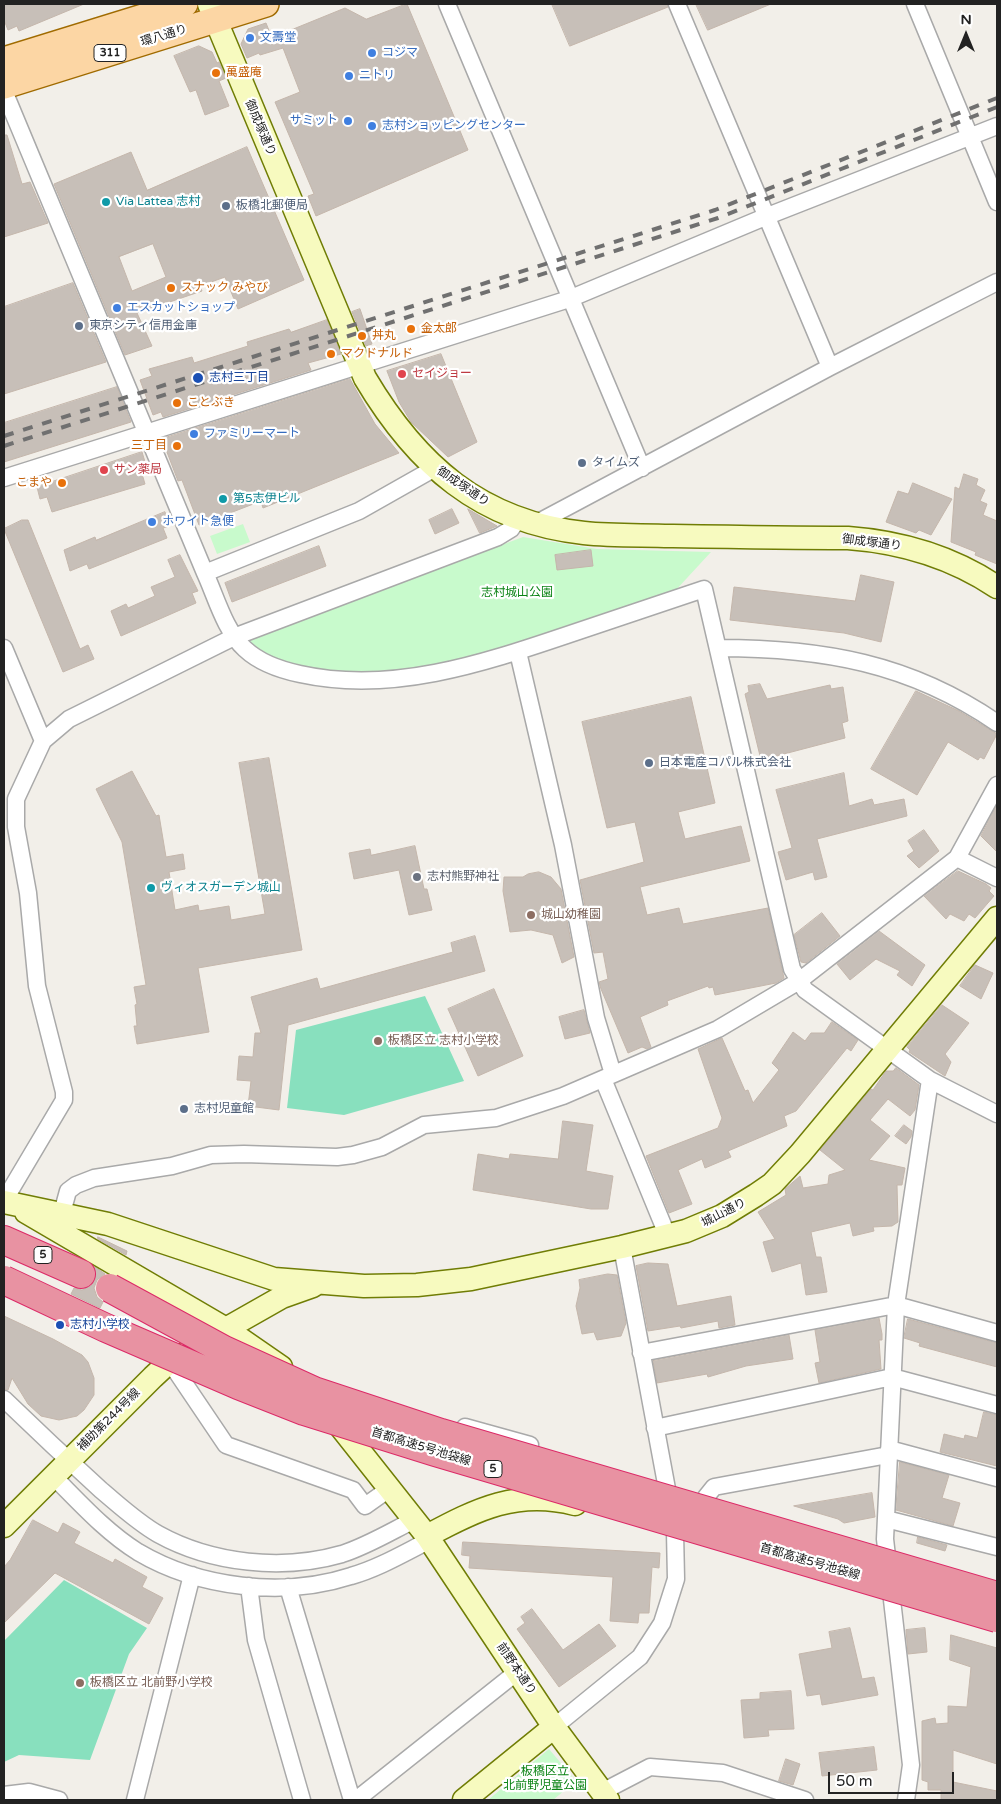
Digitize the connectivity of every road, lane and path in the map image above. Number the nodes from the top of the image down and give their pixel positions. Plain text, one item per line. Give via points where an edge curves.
1 (185, 4) edge
2 (266, 4) edge
3 (447, 4) edge
4 (676, 4) edge
5 (915, 4) edge
6 (212, 12) edge
7 (4, 60) edge
8 (4, 86) edge
9 (4, 91) edge
10 (997, 126) edge
11 (971, 137) junction
12 (997, 202) edge
13 (765, 217) junction
14 (997, 282) edge
15 (569, 299) junction
16 (359, 365) junction
17 (830, 368) junction
18 (147, 434) junction
19 (435, 468) junction
20 (642, 468) junction
21 (4, 478) edge
22 (528, 520) junction
23 (205, 572) junction
24 (997, 587) edge
25 (234, 637) junction
26 (4, 648) edge
27 (718, 648) junction
28 (518, 652) junction
29 (997, 723) edge
30 (43, 741) junction
31 (997, 785) edge
32 (957, 858) junction
33 (997, 878) edge
34 (997, 918) edge
35 (799, 982) junction
36 (886, 1049) junction
37 (608, 1077) junction
38 (930, 1080) junction
39 (997, 1114) edge
40 (7, 1203) edge
41 (62, 1213) junction
42 (668, 1237) junction
43 (4, 1240) edge
44 (622, 1247) junction
45 (81, 1274) dead end
46 (4, 1280) edge
47 (328, 1284) junction
48 (110, 1288) dead end
49 (4, 1292) edge
50 (896, 1305) junction
51 (226, 1328) junction
52 (997, 1333) edge
53 (640, 1353) junction
54 (171, 1366) junction
55 (892, 1377) junction
56 (311, 1388) junction
57 (4, 1399) edge
58 (997, 1406) edge
59 (655, 1428) junction
60 (349, 1438) junction
61 (888, 1452) junction
62 (61, 1469) junction
63 (997, 1478) edge
64 (665, 1485) junction
65 (389, 1489) junction
66 (706, 1497) junction
67 (886, 1519) junction
68 (4, 1526) edge
69 (424, 1532) junction
70 (675, 1532) junction
71 (997, 1547) edge
72 (885, 1551) junction
73 (192, 1575) junction
74 (997, 1584) edge
75 (249, 1586) junction
76 (288, 1587) junction
77 (997, 1596) edge
78 (891, 1597) junction
79 (997, 1618) edge
80 (997, 1629) edge
81 (517, 1672) junction
82 (554, 1727) junction
83 (4, 1795) edge
84 (605, 1796) edge
85 (59, 1800) edge
86 (135, 1800) edge
87 (302, 1800) edge
88 (352, 1800) edge
89 (356, 1800) edge
90 (464, 1800) edge
91 (805, 1800) edge
92 (906, 1800) edge

1 - 7 main road, 環八通り / 311
2 - 6 main road, 環八通り / 311
3 - 15 street
4 - 13 street
5 - 11 street
6 - 8 main road, 環八通り / 311
6 - 16 street, 御成塚通り
9 - 18 street
10 - 11 street
11 - 12 street
11 - 13 street
13 - 15 street
13 - 17 street
14 - 17 street
15 - 16 street
15 - 20 street
16 - 18 street
16 - 19 street, 御成塚通り via 392,421
17 - 20 street
18 - 21 street
18 - 23 street
19 - 22 street, 御成塚通り via 484,503
19 - 23 street via 359,511
20 - 22 street
22 - 24 street, 御成塚通り via 582,533 870,540 937,556
22 - 25 street via 498,537
23 - 25 street
25 - 28 street via 246,651 285,671 355,680 391,680 438,673
25 - 30 street via 69,719
26 - 30 street
27 - 28 street via 704,589
27 - 29 street via 797,650 850,658 892,670 939,690 976,708
27 - 35 street via 792,969
28 - 37 street via 563,845
30 - 40 street via 16,799 16,827 28,893 37,986 64,1100
31 - 32 street
32 - 33 street
32 - 35 street
34 - 36 street, 城山通り
35 - 36 street via 805,990
35 - 37 street via 718,1029
36 - 38 street
36 - 42 street, 城山通り via 772,1184 731,1211
37 - 41 street via 496,1118 424,1126 368,1152 336,1157 211,1155 172,1166 88,1180 68,1191
37 - 42 street
38 - 39 street
38 - 50 street
40 - 41 street
40 - 51 street, 前野本通り
41 - 47 street via 108,1224 274,1279
42 - 44 street, 城山通り
43 - 45 highway, 5
44 - 47 street, 城山通り via 471,1279 364,1286
44 - 53 street
46 - 79 highway, 首都高速5号池袋線 / 5, bridge via 114,1332 304,1411
47 - 51 street, 補助第244号線 via 293,1292
48 - 77 highway, 首都高速5号池袋線 / 5, bridge via 224,1350 314,1391 441,1433
49 - 54 street
50 - 52 street
50 - 53 street
50 - 55 street
51 - 54 street, 補助第244号線
51 - 56 street, 前野本通り
53 - 59 street
54 - 60 street
54 - 62 street, 補助第244号線
54 - 65 street via 226,1445 353,1490 365,1506
55 - 58 street
55 - 59 street
55 - 61 street
56 - 60 street, 前野本通り
56 - 64 street via 486,1432
57 - 62 street
59 - 64 street
60 - 65 street, 前野本通り
61 - 63 street
61 - 66 street via 714,1487
61 - 67 street
62 - 68 street, 補助第244号線
62 - 69 street via 157,1534 192,1550 236,1560 278,1564 341,1554 365,1545
62 - 73 street via 98,1521 119,1539 158,1563
64 - 66 street
64 - 70 street
65 - 69 street, 前野本通り
66 - 72 street
67 - 71 street
67 - 72 street
69 - 70 street via 473,1511 525,1498 559,1500
69 - 76 street via 378,1566 349,1577
69 - 81 street, 前野本通り
70 - 78 street
70 - 82 street via 676,1579 662,1623 640,1657
72 - 74 street
72 - 78 street
73 - 75 street
73 - 86 street
75 - 76 street
75 - 87 street via 256,1640
76 - 88 street
78 - 80 street
78 - 92 street via 911,1765
81 - 82 street, 前野本通り
81 - 89 street
82 - 84 street, 前野本通り
82 - 90 street
83 - 85 street via 29,1792
84 - 91 street via 650,1767 723,1773

